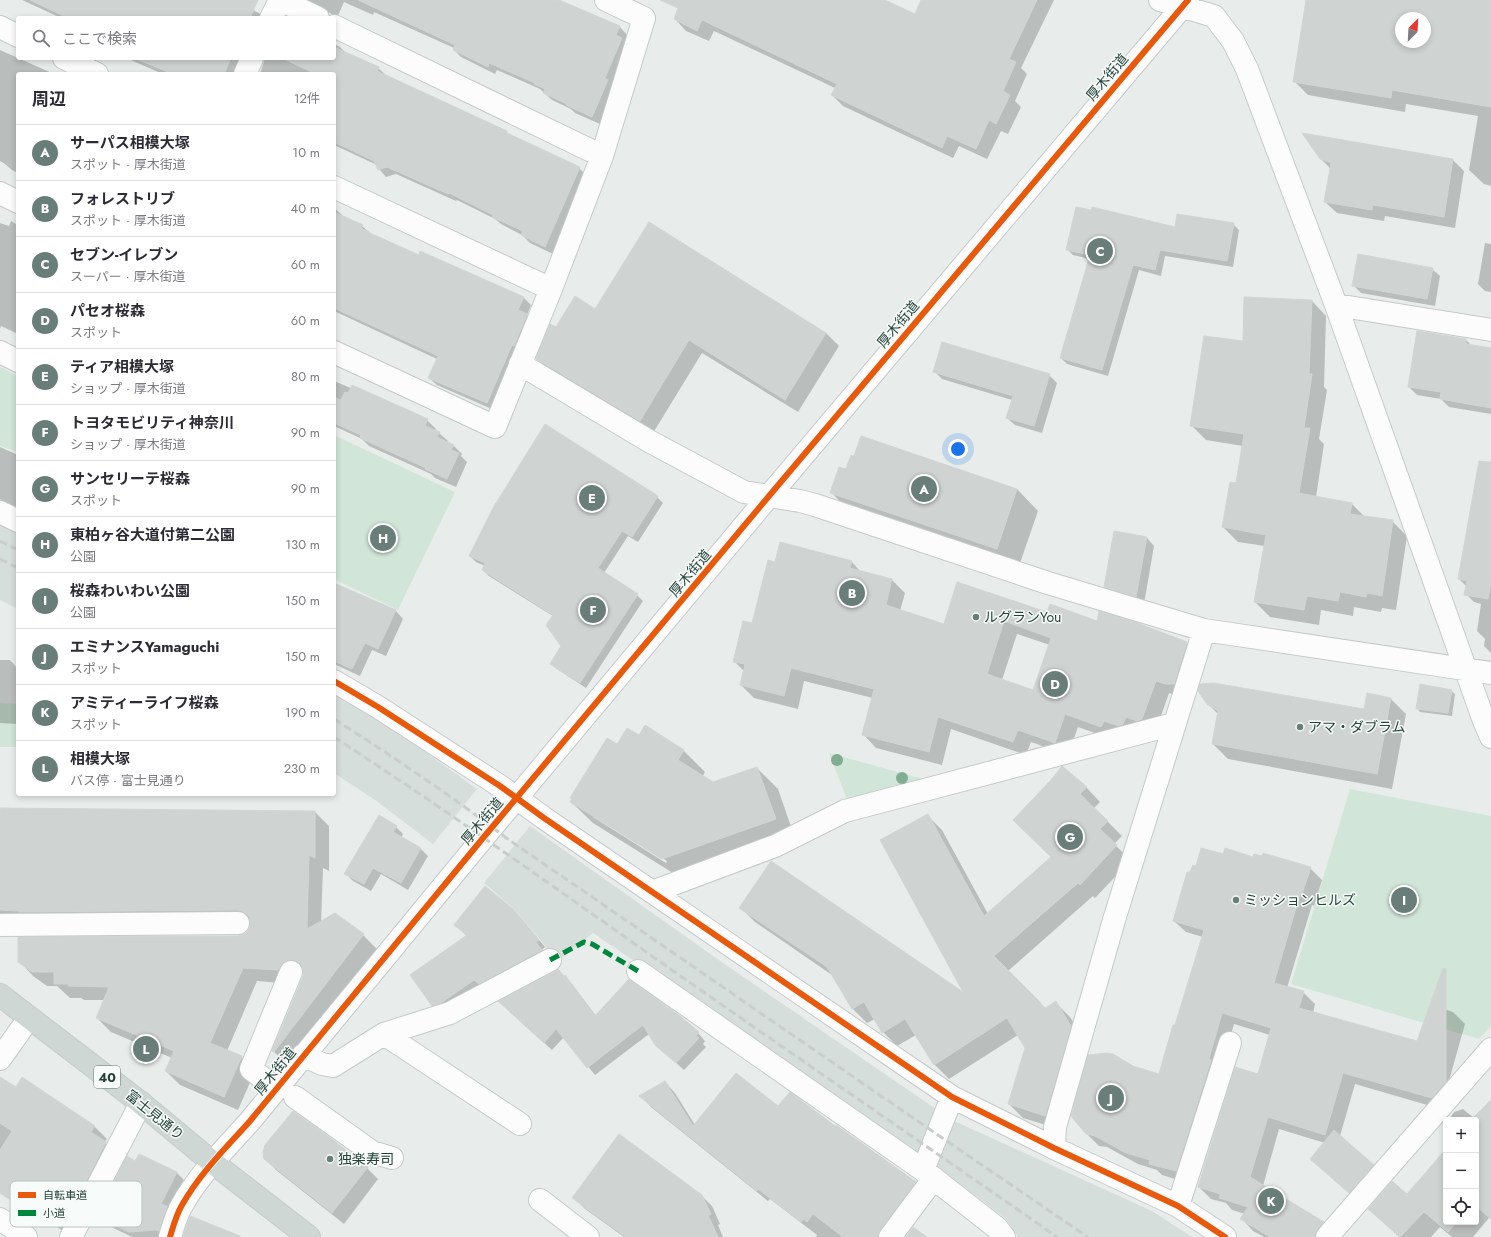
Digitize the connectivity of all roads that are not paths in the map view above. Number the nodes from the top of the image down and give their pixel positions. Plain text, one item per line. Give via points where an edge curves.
1 (280, 0) edge
2 (606, 0) edge
3 (1160, 0) edge
4 (1186, 3) edge
5 (272, 16) edge
6 (314, 16) edge
7 (0, 27) edge
8 (336, 27) edge
9 (16, 35) edge
10 (68, 60) edge
11 (251, 60) edge
12 (93, 72) edge
13 (246, 72) edge
14 (602, 156) junction
15 (336, 188) edge
16 (0, 193) edge
17 (16, 201) edge
18 (552, 289) junction
19 (1336, 304) junction
20 (1491, 330) edge
21 (0, 352) edge
22 (16, 360) edge
23 (336, 360) edge
24 (520, 364) junction
25 (769, 496) junction
26 (0, 512) edge
27 (16, 520) edge
28 (1204, 630) junction
29 (1466, 669) junction
30 (1491, 674) edge
31 (336, 682) edge
32 (1174, 724) junction
33 (1491, 737) edge
34 (518, 798) junction
35 (652, 892) junction
36 (238, 923) dead end
37 (0, 925) edge
38 (550, 960) dead end
39 (638, 970) dead end
40 (291, 972) dead end
41 (0, 995) edge
42 (30, 1018) junction
43 (384, 1034) junction
44 (1230, 1043) dead end
45 (1491, 1049) edge
46 (303, 1055) junction
47 (0, 1059) edge
48 (286, 1093) junction
49 (952, 1097) junction
50 (141, 1103) junction
51 (520, 1124) dead end
52 (1054, 1148) junction
53 (392, 1158) dead end
54 (212, 1162) junction
55 (929, 1174) junction
56 (100, 1181) edge
57 (540, 1200) dead end
58 (1178, 1206) junction
59 (0, 1219) edge
60 (10, 1226) edge
61 (12, 1227) edge
62 (76, 1227) edge
63 (26, 1237) edge
64 (71, 1237) edge
65 (170, 1237) edge
66 (309, 1237) edge
67 (588, 1237) edge
68 (890, 1237) edge
69 (1004, 1237) edge
70 (1225, 1237) edge
71 (1327, 1237) edge

1 - 5 street
1 - 6 street
2 - 14 street via 644,18
3 - 4 street
4 - 19 street via 1214,16 1233,41 1247,68
4 - 25 street, 厚木街道
7 - 9 street
8 - 14 street
10 - 12 street
11 - 13 street
14 - 18 street
15 - 18 street
16 - 17 street
18 - 24 street
19 - 20 street
19 - 29 street
21 - 22 street
23 - 24 street via 495,427
24 - 25 street via 649,441 744,492
25 - 28 street via 814,505 1048,583
25 - 34 street, 厚木街道
26 - 27 street
28 - 29 street
28 - 32 street
29 - 30 street
29 - 33 street
31 - 34 street
32 - 35 street via 845,811 775,846
32 - 52 street via 1114,920 1055,1127
34 - 35 street
34 - 46 street, 厚木街道
35 - 49 street
36 - 37 street
38 - 43 street via 450,1013
39 - 55 street
40 - 48 street via 251,1069
41 - 42 main road, 富士見通り / 40
42 - 47 street
42 - 50 main road, 富士見通り / 40
43 - 46 street via 333,1066
43 - 51 street
44 - 58 street
45 - 71 street
46 - 48 street, 厚木街道
48 - 53 street via 372,1152
48 - 54 street, 厚木街道 via 250,1121
49 - 52 street
49 - 55 street
50 - 54 main road, 富士見通り / 40
50 - 56 street
52 - 58 street
54 - 65 street, 厚木街道 via 181,1206
54 - 66 main road, 富士見通り / 40
55 - 68 street
55 - 69 street via 997,1228
57 - 67 street
58 - 70 street
59 - 60 street
61 - 63 street
62 - 64 street

